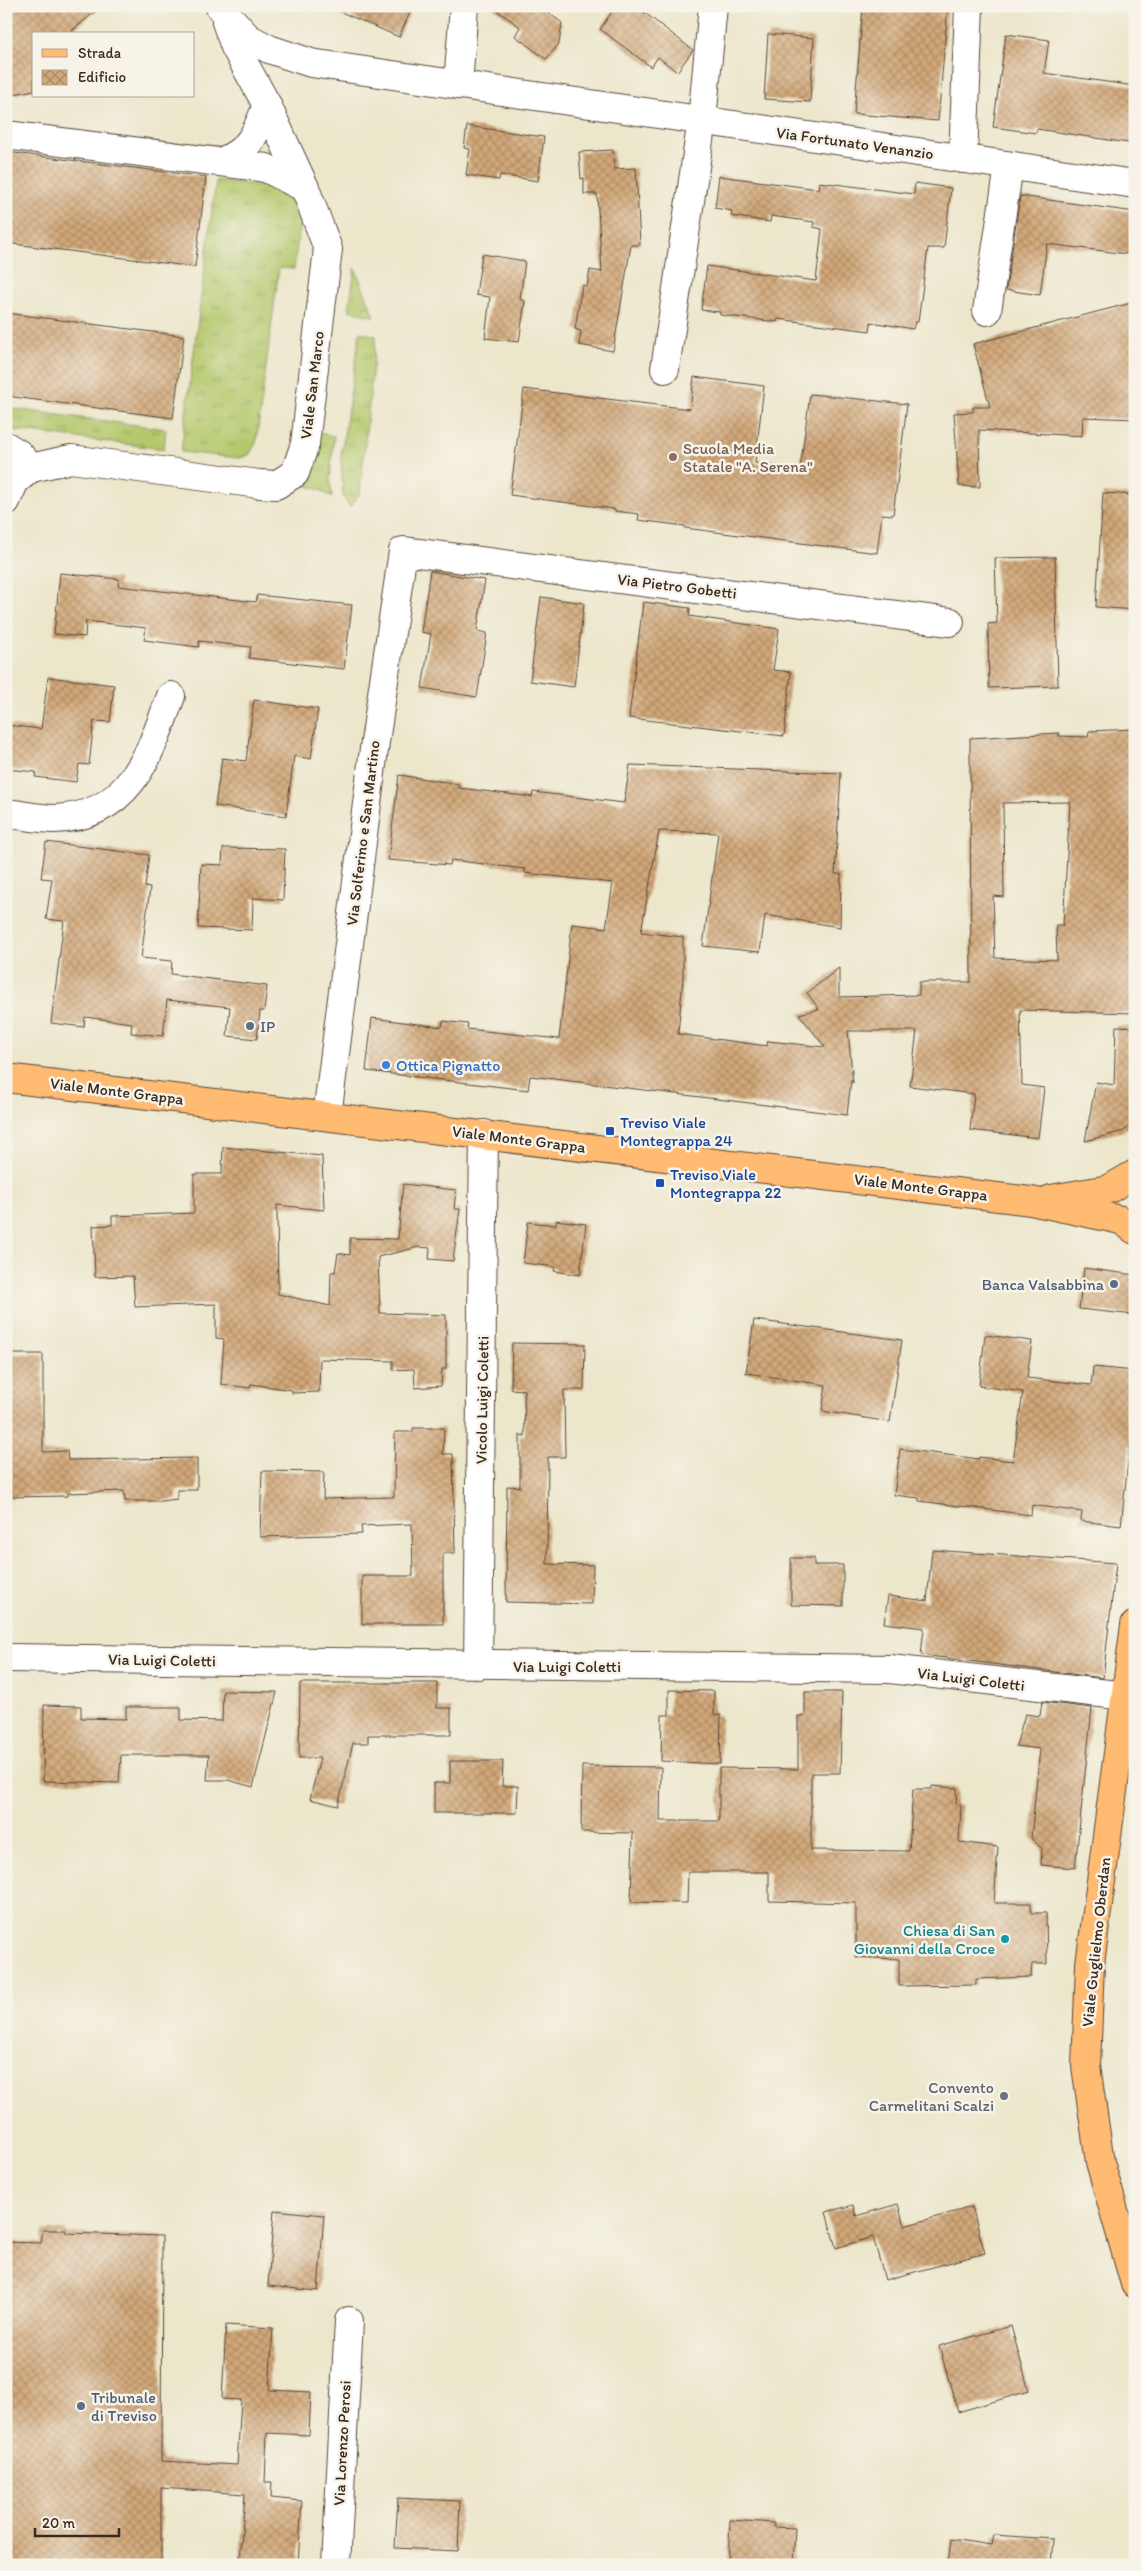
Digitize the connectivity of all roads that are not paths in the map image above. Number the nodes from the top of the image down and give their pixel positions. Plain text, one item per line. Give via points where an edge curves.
1 (464, 6) edge
2 (713, 6) edge
3 (969, 6) edge
4 (220, 7) edge
5 (458, 86) junction
6 (267, 105) junction
7 (702, 120) junction
8 (6, 135) edge
9 (963, 159) junction
10 (223, 161) junction
11 (1009, 166) junction
12 (1135, 184) edge
13 (305, 188) junction
14 (987, 311) dead end
15 (664, 369) dead end
16 (6, 446) edge
17 (31, 468) junction
18 (6, 501) edge
19 (403, 551) joint
20 (950, 622) dead end
21 (171, 696) dead end
22 (6, 813) edge
23 (6, 1078) edge
24 (327, 1116) junction
25 (484, 1134) junction
26 (1135, 1174) edge
27 (1031, 1201) junction
28 (1135, 1230) edge
29 (1135, 1625) edge
30 (6, 1658) edge
31 (478, 1666) junction
32 (1126, 1696) junction
33 (1135, 2284) edge
34 (349, 2321) dead end
35 (336, 2565) edge

1 - 5 street
2 - 7 street
3 - 9 street
4 - 5 street, Via Fortunato Venanzio via 248,38 311,63
4 - 6 street, Viale San Marco via 235,47
5 - 7 street, Via Fortunato Venanzio
6 - 10 street via 254,137 240,154
6 - 13 street, Viale San Marco
7 - 9 street, Via Fortunato Venanzio
7 - 15 street
8 - 10 street
9 - 11 street, Via Fortunato Venanzio
10 - 13 street via 266,168
11 - 12 street, Via Fortunato Venanzio
11 - 14 street
13 - 17 street, Viale San Marco via 328,249 305,444 295,473 276,485 71,459
16 - 17 street via 19,454
17 - 18 street via 15,481
19 - 20 street, Via Pietro Gobetti
19 - 24 street, Via Solferino e San Martino
21 - 22 street via 151,749 136,776 118,796 100,809 79,817 53,819
23 - 24 main road, Viale Monte Grappa
24 - 25 main road, Viale Monte Grappa
25 - 27 main road, Viale Monte Grappa
25 - 31 street, Vicolo Luigi Coletti
26 - 27 main road, Viale Monte Grappa via 1109,1189
27 - 28 main road, Viale Monte Grappa via 1121,1220
29 - 32 main road, Viale Guglielmo Oberdan
30 - 31 street, Via Luigi Coletti
31 - 32 street, Via Luigi Coletti via 890,1669
32 - 33 main road, Viale Guglielmo Oberdan via 1090,1964 1086,2066 1100,2162
34 - 35 street, Via Lorenzo Perosi

